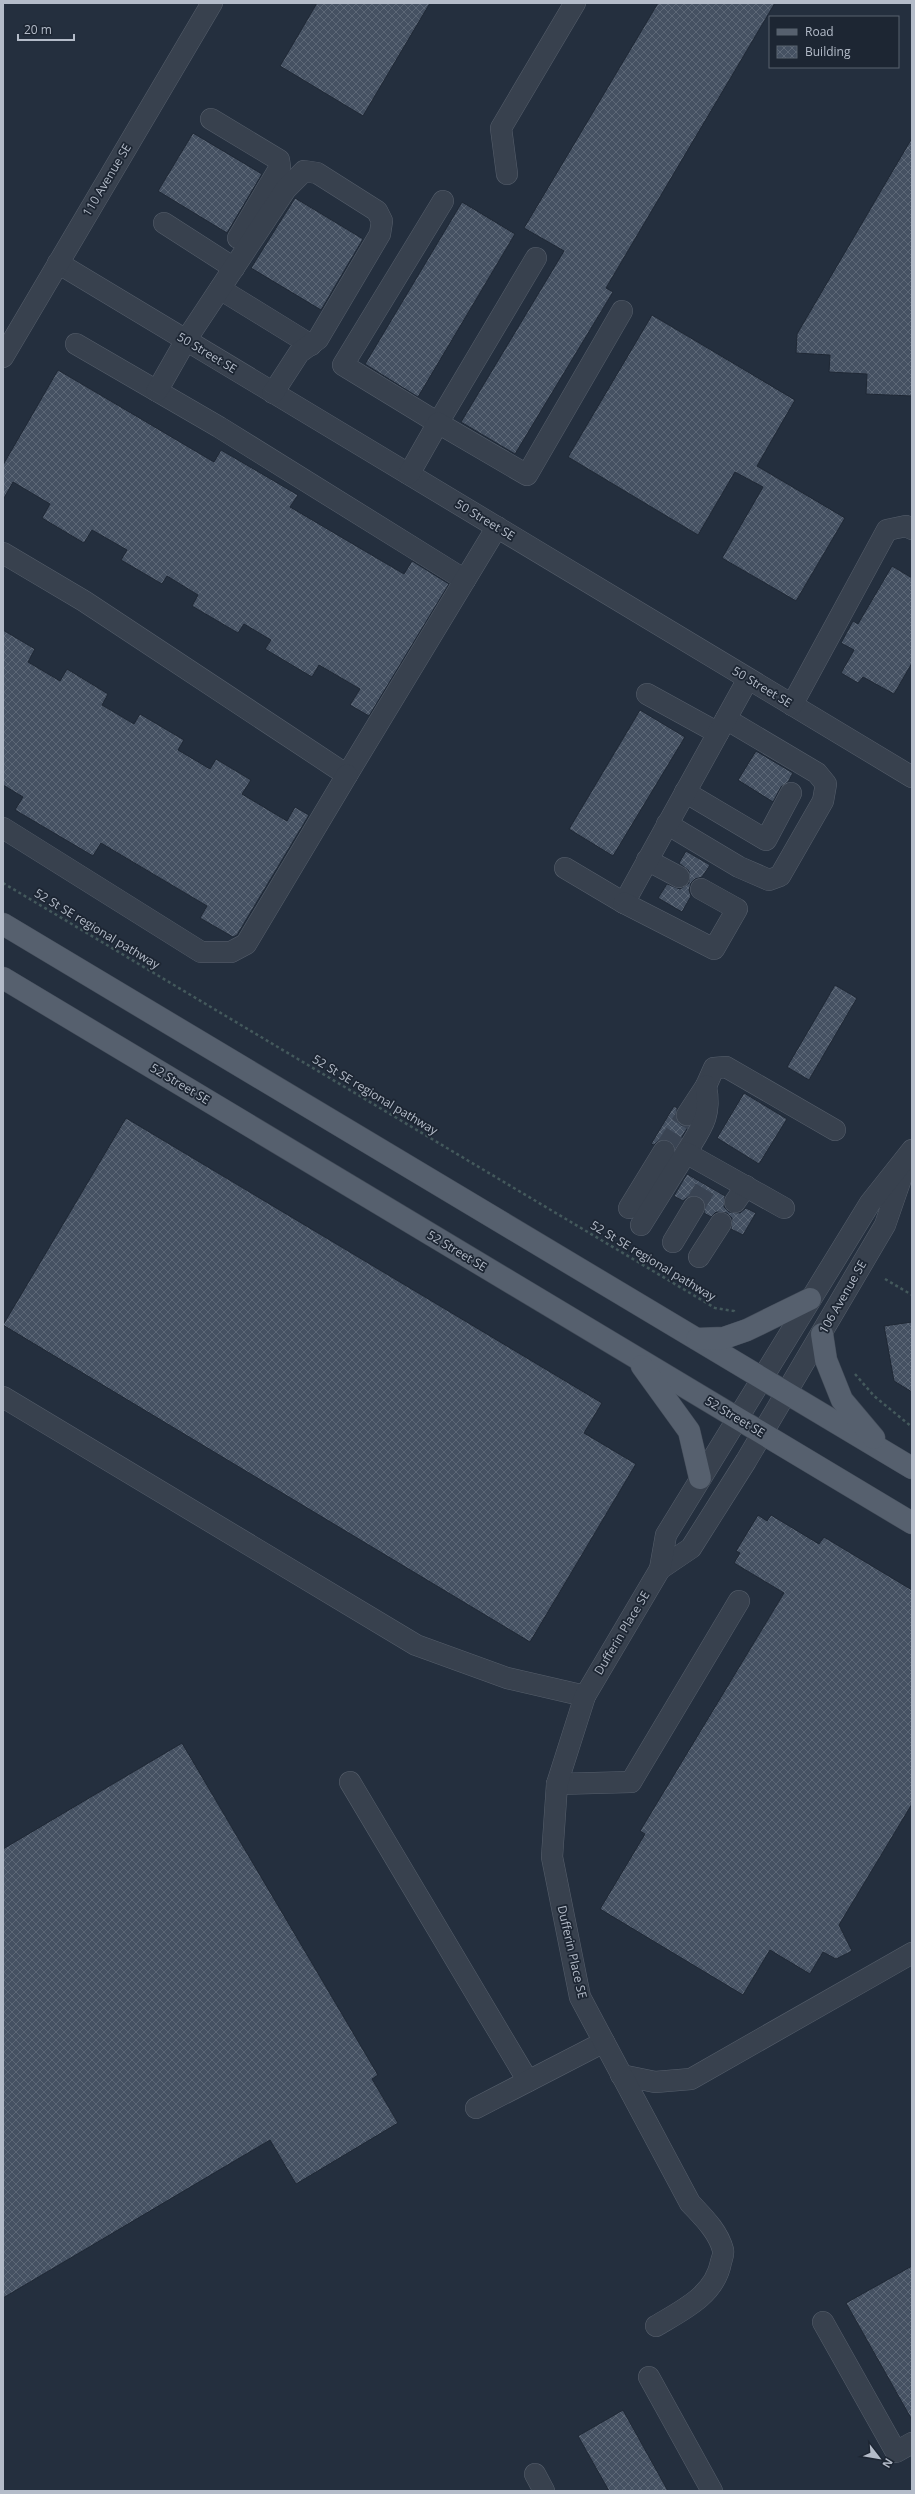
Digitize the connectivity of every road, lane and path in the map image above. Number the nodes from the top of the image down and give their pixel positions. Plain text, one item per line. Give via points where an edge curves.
1 (212, 3) edge
2 (575, 3) edge
3 (211, 119) dead end
4 (507, 174) dead end
5 (443, 201) dead end
6 (164, 223) dead end
7 (536, 258) dead end
8 (58, 263) junction
9 (229, 264) junction
10 (220, 289) junction
11 (622, 311) dead end
12 (186, 340) junction
13 (76, 344) dead end
14 (311, 345) junction
15 (3, 357) edge
16 (157, 391) junction
17 (273, 393) junction
18 (438, 423) junction
19 (409, 474) junction
20 (497, 527) junction
21 (912, 528) edge
22 (3, 553) edge
23 (465, 580) junction
24 (748, 679) junction
25 (647, 694) dead end
26 (792, 705) junction
27 (722, 726) junction
28 (347, 775) junction
29 (912, 777) edge
30 (685, 792) junction
31 (791, 793) dead end
32 (668, 824) junction
33 (3, 828) edge
34 (648, 860) junction
35 (564, 868) dead end
36 (679, 877) dead end
37 (3, 883) edge
38 (701, 889) dead end
39 (624, 903) junction
40 (3, 924) edge
41 (3, 978) edge
42 (706, 1086) junction
43 (687, 1115) tunnel mouth
44 (835, 1130) dead end
45 (664, 1151) tunnel mouth
46 (911, 1152) edge
47 (686, 1153) junction
48 (694, 1207) tunnel mouth
49 (629, 1208) dead end
50 (784, 1208) dead end
51 (721, 1223) dead end
52 (641, 1225) dead end
53 (673, 1242) dead end
54 (699, 1257) dead end
55 (885, 1279) dead end
56 (912, 1295) edge
57 (810, 1299) junction
58 (737, 1318) dead end
59 (822, 1334) junction
60 (697, 1339) junction
61 (637, 1358) junction
62 (853, 1370) dead end
63 (762, 1378) junction
64 (786, 1392) junction
65 (3, 1397) edge
66 (738, 1418) junction
67 (912, 1427) edge
68 (762, 1433) junction
69 (885, 1451) junction
70 (912, 1468) edge
71 (700, 1478) junction
72 (912, 1523) edge
73 (660, 1569) junction
74 (739, 1601) dead end
75 (585, 1696) junction
76 (350, 1782) dead end
77 (557, 1784) junction
78 (912, 1953) edge
79 (604, 2042) junction
80 (621, 2075) junction
81 (528, 2081) junction
82 (476, 2108) dead end
83 (823, 2322) dead end
84 (656, 2326) dead end
85 (649, 2377) dead end
86 (912, 2443) edge
87 (712, 2491) edge

1 - 8 street, 110 Avenue SE
2 - 4 street via 500,128
3 - 9 street via 269,152 279,160 280,166
5 - 18 street via 343,365
6 - 9 street
7 - 18 street
8 - 12 street, 50 Street SE
8 - 15 street, 110 Avenue SE
9 - 10 street
9 - 14 street via 286,189 304,171 317,173 377,211 382,221 380,234 318,339
10 - 12 street
10 - 14 street
11 - 18 street via 527,475
12 - 16 street
12 - 17 street, 50 Street SE
13 - 16 street
14 - 17 street via 299,353
16 - 23 street
17 - 19 street, 50 Street SE
18 - 19 street
19 - 20 street, 50 Street SE
20 - 23 street
20 - 24 street, 50 Street SE
21 - 26 street via 906,526 887,530
22 - 28 street via 84,602
23 - 28 street
24 - 26 street, 50 Street SE
24 - 27 street
25 - 27 street
26 - 29 street, 50 Street SE
27 - 30 street
27 - 32 street via 817,773 826,784 823,801 780,876 769,880 739,867
28 - 33 street via 246,944 231,952 201,952
30 - 31 street via 766,840
30 - 32 street
32 - 34 street
34 - 36 street
34 - 39 street
35 - 39 street
37 - 58 path, 52 St SE regional pathway via 715,1308 734,1311
38 - 39 street via 736,909 714,950
40 - 60 main road
41 - 61 main road, 52 Street SE
42 - 43 street
42 - 44 street via 714,1068 726,1068
42 - 47 street via 709,1103 707,1118
45 - 49 street
46 - 57 street, 106 Avenue SE via 870,1203
46 - 59 street, 106 Avenue SE via 885,1225
47 - 50 street via 712,1178 741,1194
47 - 52 street
48 - 53 street
51 - 54 street
55 - 56 path
57 - 60 main road via 747,1330 724,1338
57 - 63 street, 106 Avenue SE
59 - 64 street, 106 Avenue SE
59 - 69 main road via 826,1360 842,1400
60 - 63 main road
61 - 66 main road, 52 Street SE
61 - 71 main road via 689,1431 698,1460
62 - 67 path via 858,1380 874,1396
63 - 64 main road
63 - 66 street, 106 Avenue SE
64 - 68 street, 106 Avenue SE
64 - 69 main road
65 - 75 street via 416,1645 507,1678
66 - 68 main road, 52 Street SE
66 - 71 street, Dufferin Place SE
68 - 72 main road, 52 Street SE
68 - 73 street, Dufferin Place SE via 691,1548
69 - 70 main road
71 - 73 street, Dufferin Place SE via 666,1535
73 - 75 street, Dufferin Place SE
74 - 77 street via 631,1782
75 - 77 street, Dufferin Place SE
76 - 81 street
77 - 79 street, Dufferin Place SE via 552,1857 580,1997
78 - 80 street via 691,2079 655,2082
79 - 80 street, Dufferin Place SE
79 - 81 street
80 - 84 street, Dufferin Place SE via 690,2203 713,2229 724,2251 720,2270 713,2285 693,2304
81 - 82 street
83 - 86 street via 896,2452
85 - 87 street

